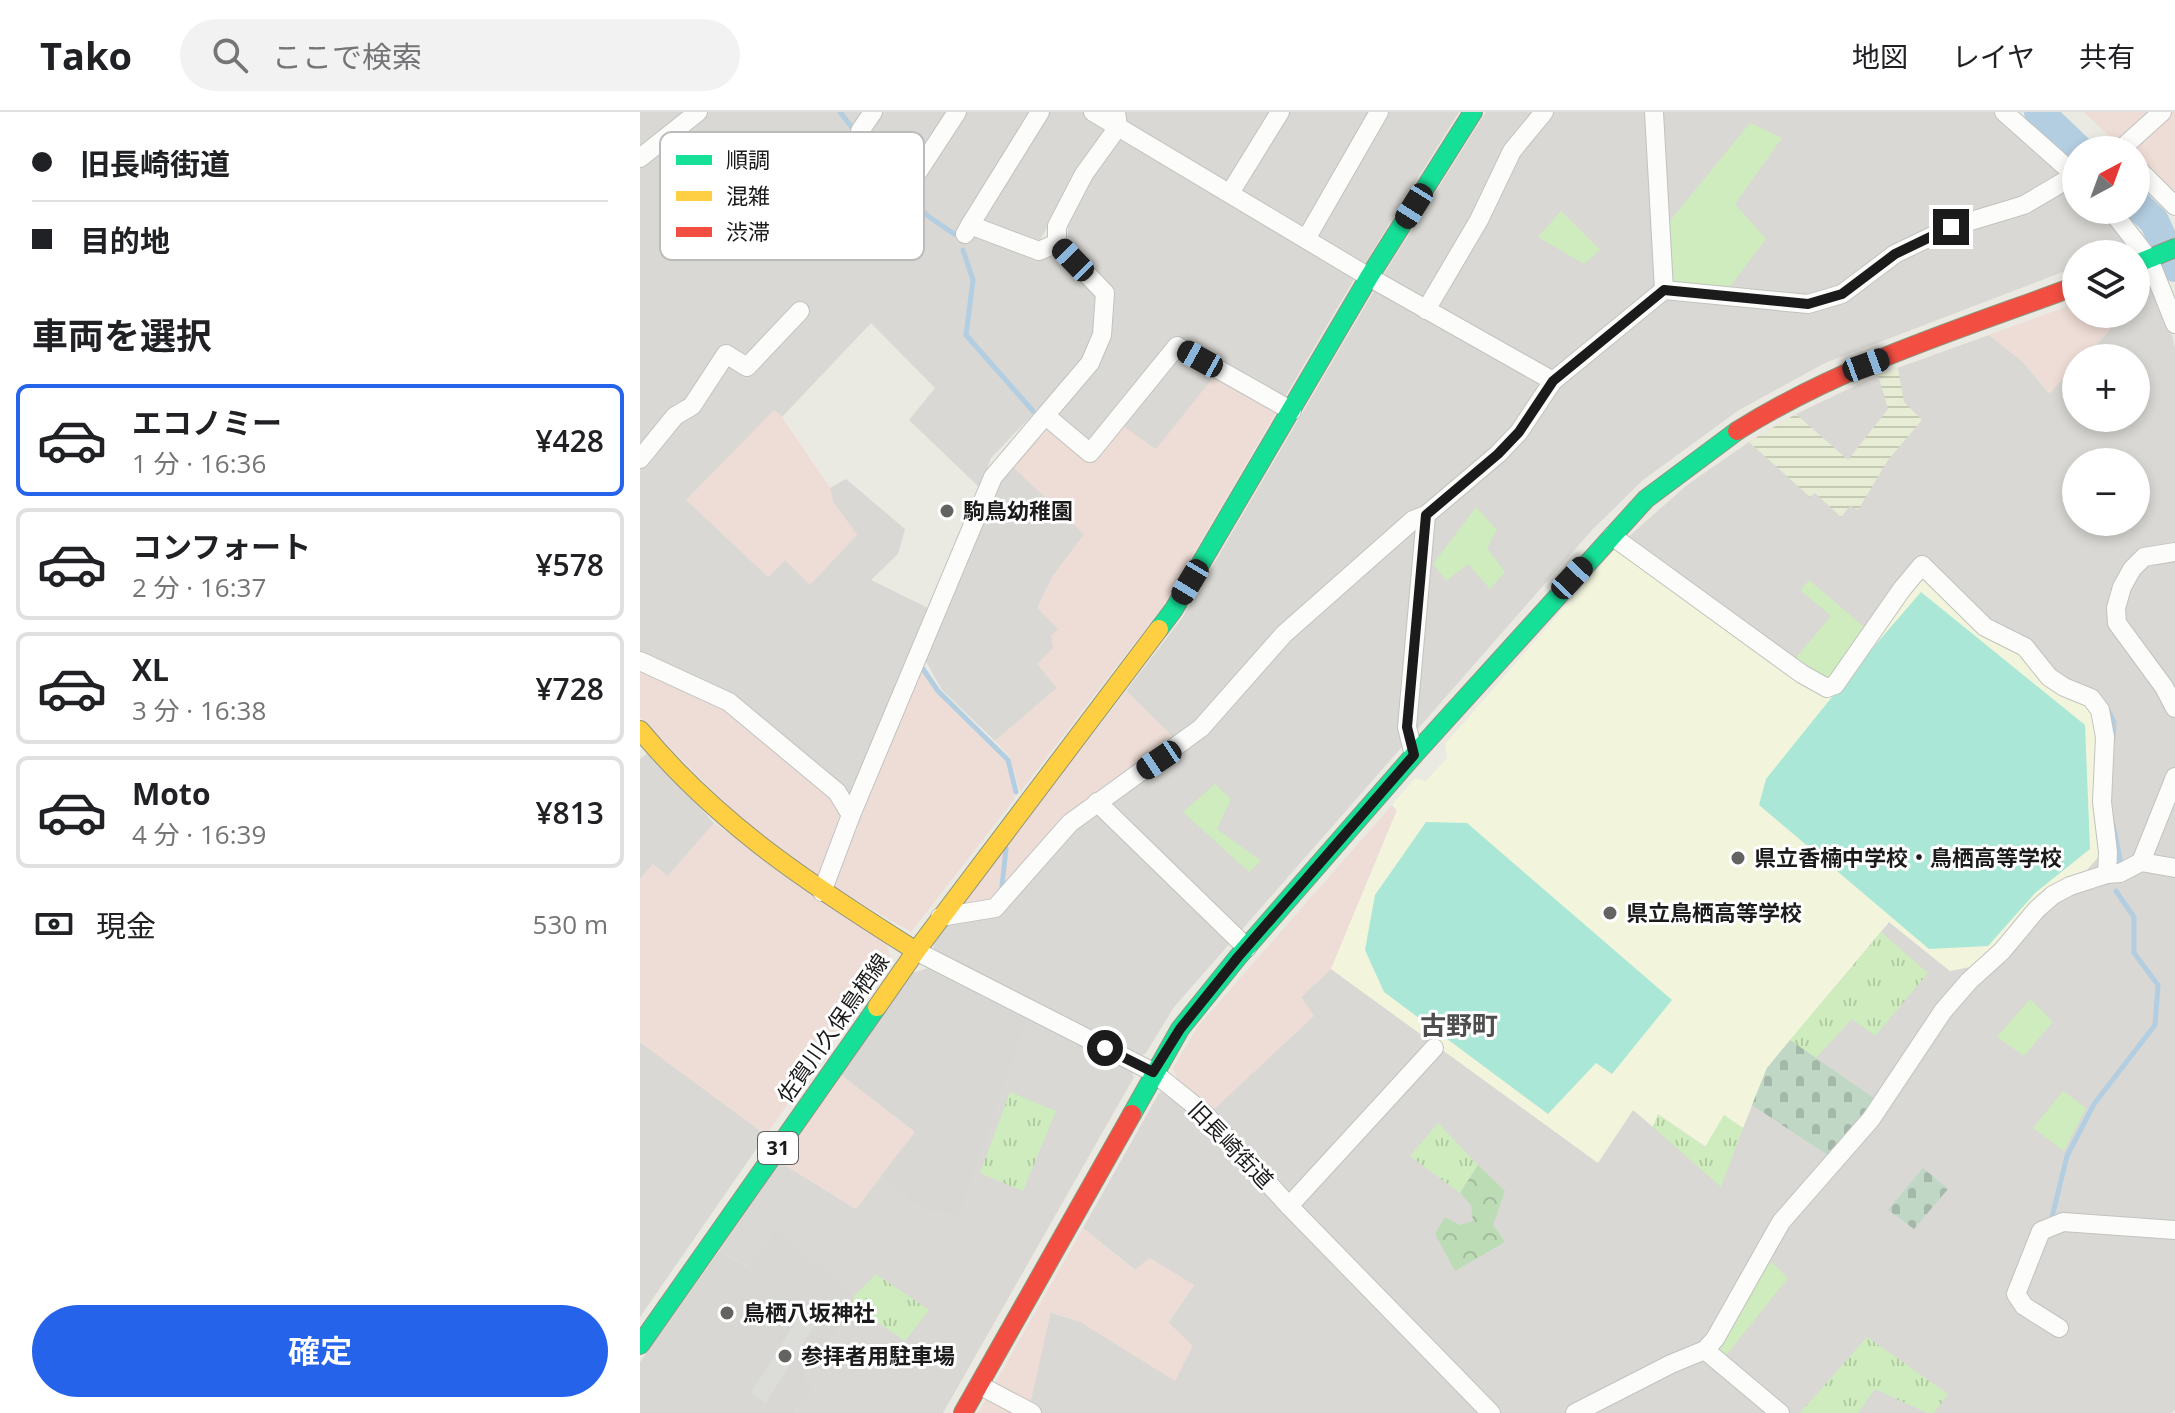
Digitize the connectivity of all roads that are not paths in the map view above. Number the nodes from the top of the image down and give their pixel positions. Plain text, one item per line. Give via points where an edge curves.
1 (698, 112) edge
2 (873, 112) edge
3 (957, 112) edge
4 (1040, 112) edge
5 (1093, 112) edge
6 (1280, 112) edge
7 (1379, 112) edge
8 (1473, 112) edge
9 (1544, 112) edge
10 (1654, 112) edge
11 (2004, 112) edge
12 (2162, 112) edge
13 (1117, 120) edge
14 (860, 131) dead end
15 (673, 132) edge
16 (2135, 136) edge
17 (660, 142) edge
18 (640, 158) edge
19 (924, 163) edge
20 (2062, 163) edge
21 (2150, 181) edge
22 (2062, 183) edge
23 (1230, 193) junction
24 (2175, 206) edge
25 (1306, 239) junction
26 (1057, 243) junction
27 (2175, 248) edge
28 (2150, 258) edge
29 (2150, 276) edge
30 (1369, 277) junction
31 (1664, 290) junction
32 (2062, 291) edge
33 (1426, 310) junction
34 (800, 311) dead end
35 (2175, 324) edge
36 (1553, 381) junction
37 (1292, 411) junction
38 (1046, 416) junction
39 (640, 459) edge
40 (1426, 515) junction
41 (1612, 536) junction
42 (2175, 552) edge
43 (640, 661) edge
44 (2175, 708) edge
45 (641, 735) edge
46 (1414, 755) junction
47 (2175, 777) edge
48 (1097, 802) junction
49 (851, 815) junction
50 (2141, 862) junction
51 (2175, 868) edge
52 (2107, 874) junction
53 (822, 892) junction
54 (940, 917) junction
55 (1247, 948) junction
56 (916, 951) junction
57 (1434, 1048) dead end
58 (1153, 1072) junction
59 (1289, 1206) junction
60 (2175, 1230) edge
61 (2059, 1328) dead end
62 (640, 1345) edge
63 (1705, 1350) junction
64 (979, 1385) junction
65 (963, 1413) edge
66 (1032, 1413) edge
67 (1491, 1413) edge
68 (1575, 1413) edge
69 (1780, 1413) edge

1 - 15 street
2 - 14 street
3 - 19 street
4 - 26 street via 967,230 1039,251
5 - 13 street
6 - 23 street
7 - 25 street
8 - 30 street
9 - 33 street via 1512,151
10 - 31 street
11 - 20 street
12 - 16 street
13 - 23 street
13 - 26 street via 1057,226
17 - 18 street
21 - 24 street
22 - 31 street via 2024,205 1951,227 1895,254 1825,301 1808,304
23 - 25 street
25 - 30 street
26 - 38 street via 1105,293 1102,335 1090,363
27 - 28 street
29 - 35 street
30 - 33 street
30 - 37 street
31 - 36 street
32 - 41 street via 1866,365 1793,399 1688,464
33 - 36 street
34 - 39 street via 747,367 726,354 692,406 675,416
36 - 40 street via 1519,432
37 - 38 street via 1177,346 1090,453
37 - 54 street via 1174,609
38 - 49 street via 993,477
40 - 46 street via 1407,727
40 - 48 street via 1413,520 1284,634 1201,728
41 - 46 street
41 - 52 street via 1827,688 1835,685 1922,565 1985,627 2025,647 2049,677 2091,698 2100,710
42 - 44 street via 2144,557 2122,587 2116,608 2117,623
43 - 49 street via 729,702 837,792
45 - 53 street, 佐賀川久保鳥栖線 via 726,822
46 - 55 street
47 - 50 street
48 - 54 street via 1070,823 995,908
48 - 55 street
49 - 53 street
50 - 51 street
50 - 52 street
52 - 63 street via 2053,895 1943,1011 1871,1119 1781,1222
53 - 56 street, 佐賀川久保鳥栖線
54 - 56 street
55 - 58 street via 1180,1029
56 - 58 street, 旧長崎街道
56 - 62 street, 佐賀川久保鳥栖線 / 31
57 - 59 street
58 - 59 street, 旧長崎街道 via 1204,1113
58 - 64 street
59 - 67 street, 旧長崎街道
60 - 61 street via 2063,1222 2041,1231 2016,1294 2024,1306
63 - 68 street
63 - 69 street
64 - 65 street
64 - 66 street

